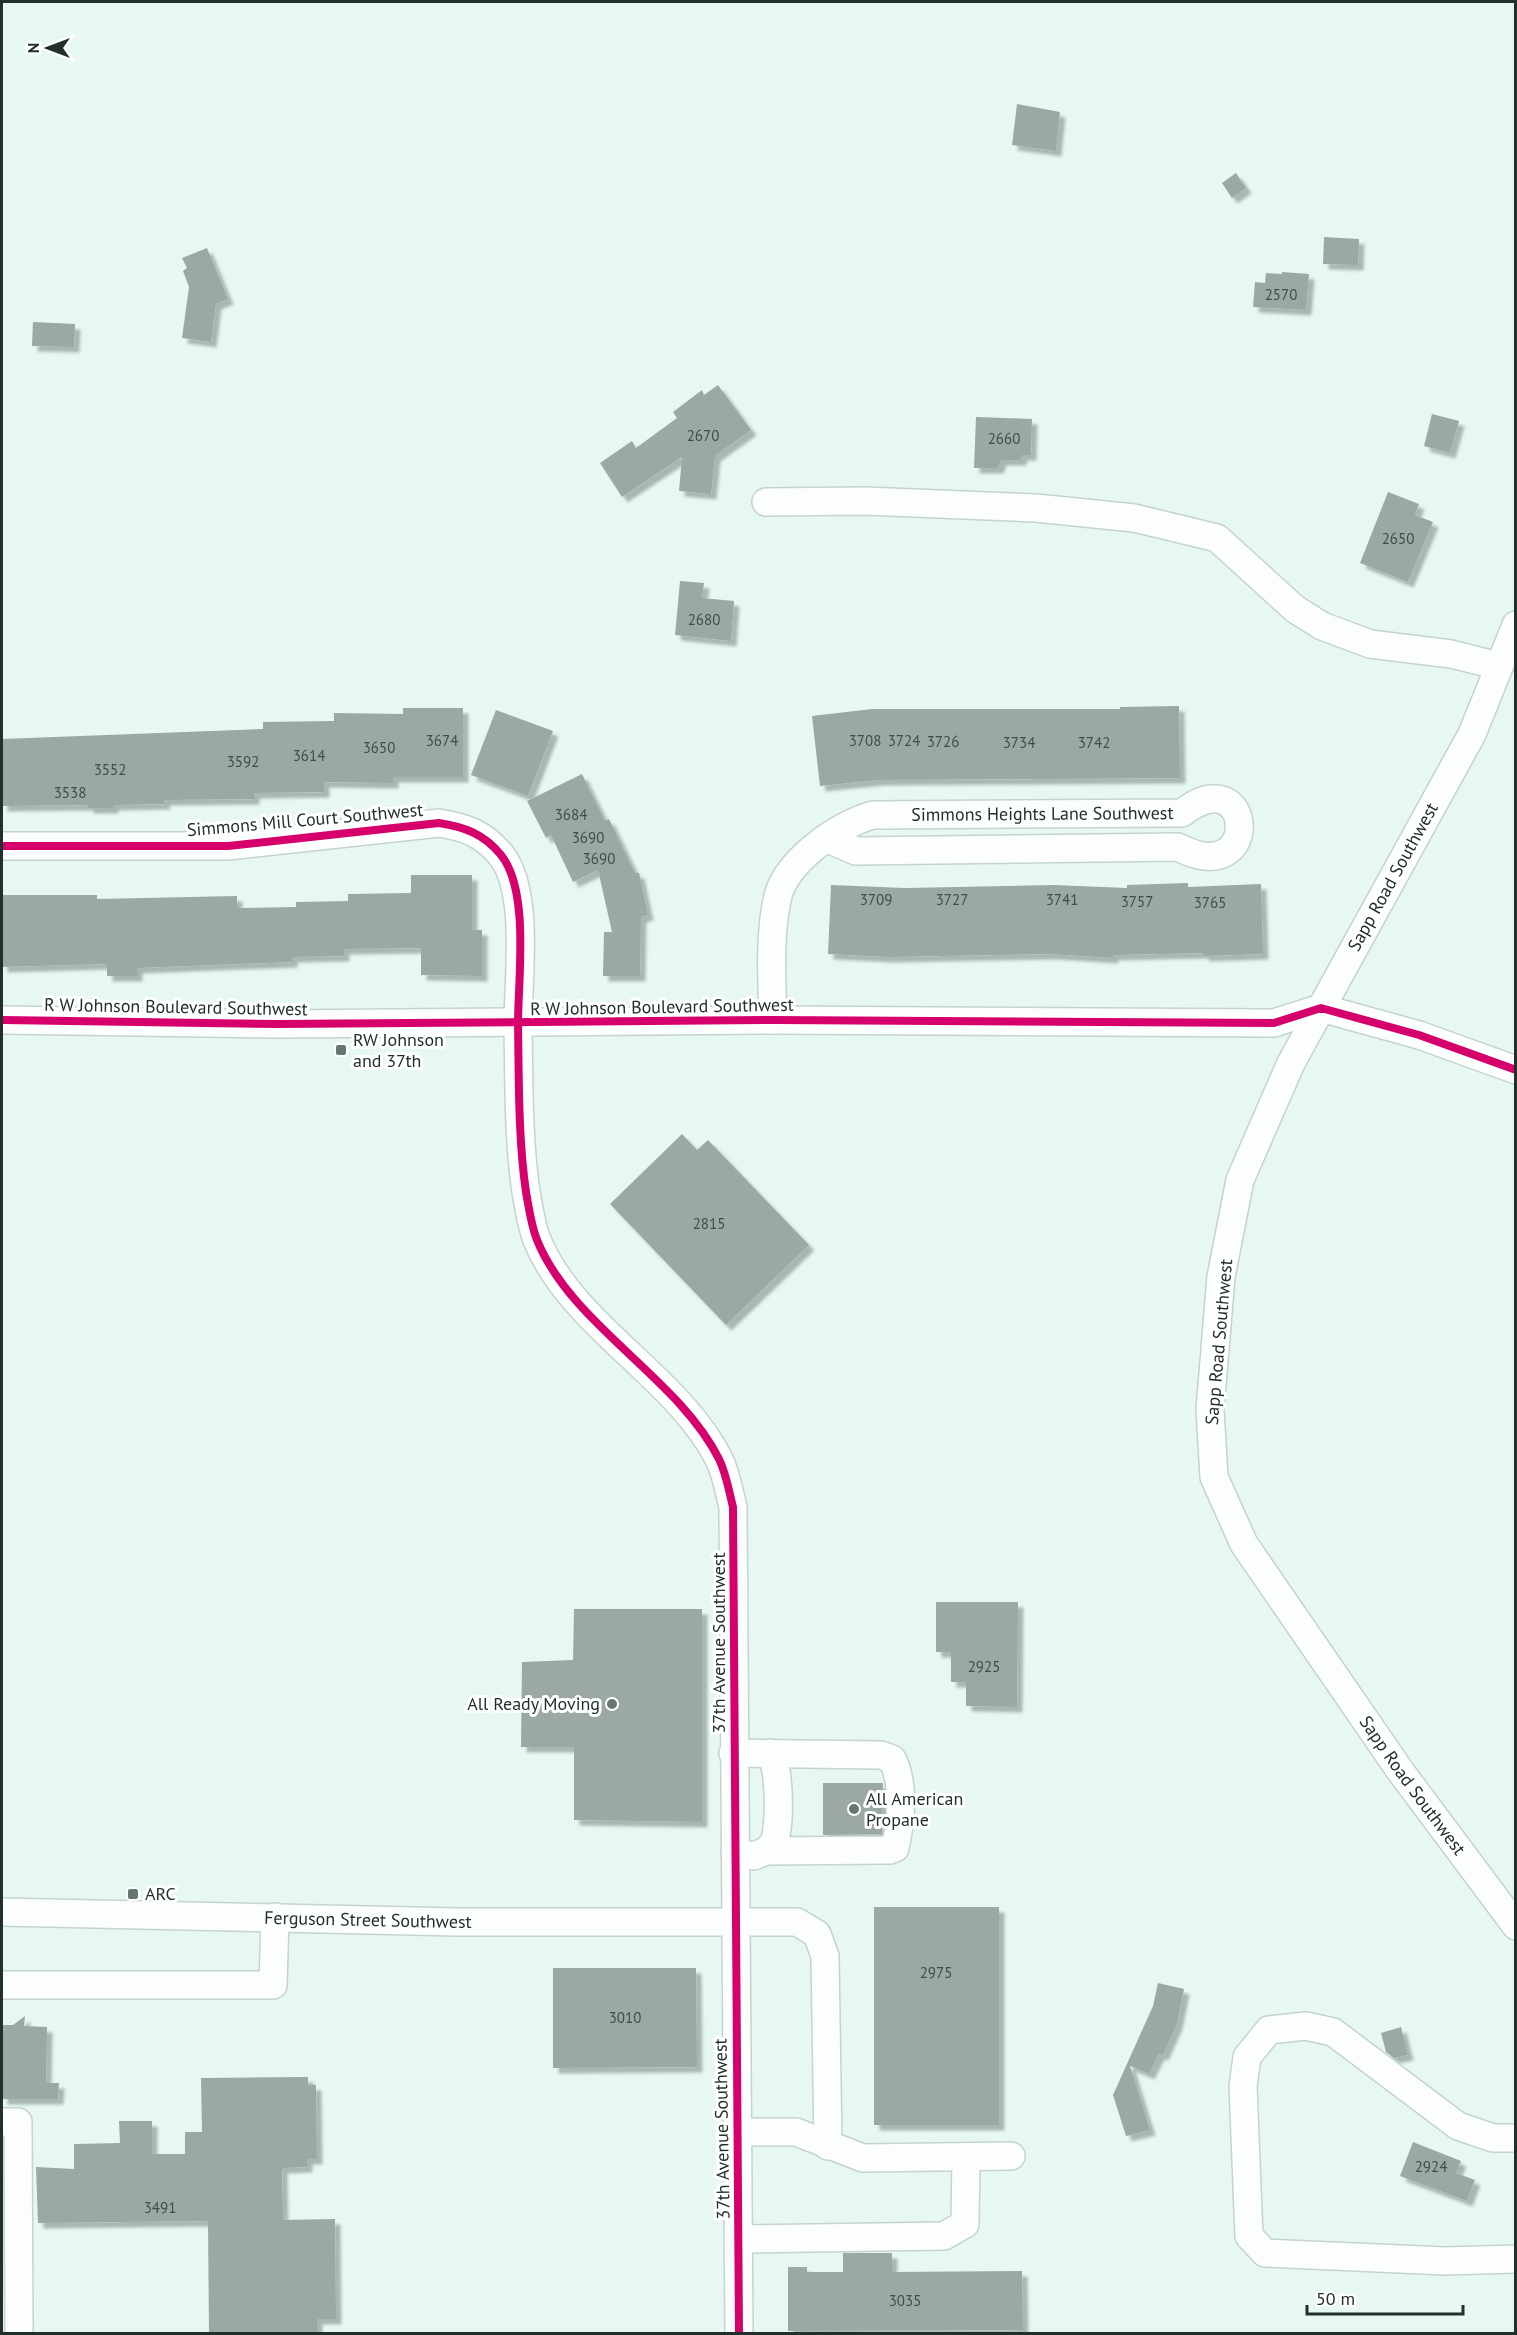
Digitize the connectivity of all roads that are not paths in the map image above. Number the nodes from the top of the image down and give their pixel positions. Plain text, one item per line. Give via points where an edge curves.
1 (766, 502) dead end
2 (1515, 625) edge
3 (1499, 666) junction
4 (826, 838) junction
5 (2, 846) edge
6 (1321, 1008) junction
7 (2, 1020) edge
8 (773, 1020) junction
9 (518, 1023) junction
10 (1515, 1070) edge
11 (733, 1753) junction
12 (770, 1753) junction
13 (766, 1851) junction
14 (735, 1854) junction
15 (2, 1912) edge
16 (275, 1917) junction
17 (734, 1921) junction
18 (1515, 1926) edge
19 (2, 1985) edge
20 (2, 2122) edge
21 (739, 2132) junction
22 (1515, 2138) edge
23 (828, 2146) junction
24 (1011, 2156) dead end
25 (966, 2157) junction
26 (739, 2239) junction
27 (1515, 2259) edge
28 (13, 2329) edge
29 (739, 2334) edge

1 - 3 street via 865,501 1036,508 1134,518 1217,537 1295,609 1322,626 1370,644 1451,654
2 - 3 street, Sapp Road Southwest
3 - 6 street, Sapp Road Southwest via 1472,735
4 - 4 street, Simmons Heights Lane Southwest via 856,851 1178,847 1215,857 1228,851 1240,833 1240,821 1233,806 1225,800 1213,799 1195,802 1182,813 873,815 852,820
4 - 8 street, Simmons Heights Lane Southwest via 797,866 777,898
5 - 9 street, Simmons Mill Court Southwest via 228,846 411,824 467,828 503,856 517,891
6 - 8 street, R W Johnson Boulevard Southwest via 1274,1023
6 - 10 street via 1419,1035
6 - 18 street, Sapp Road Southwest via 1290,1063 1240,1180 1221,1276 1210,1410 1214,1477 1244,1544 1401,1772
7 - 9 street, R W Johnson Boulevard Southwest
8 - 9 street, R W Johnson Boulevard Southwest
9 - 11 street, 37th Avenue Southwest via 526,1189 537,1241 583,1306 699,1426 727,1481 735,1533
11 - 12 street
11 - 14 street, 37th Avenue Southwest
12 - 13 street via 777,1768 778,1828
12 - 13 street via 880,1755 892,1759 898,1769 901,1825 896,1848 890,1850
13 - 14 street via 754,1856
14 - 17 street, 37th Avenue Southwest
15 - 16 street, Ferguson Street Southwest
16 - 17 street, Ferguson Street Southwest via 458,1922
16 - 19 street via 273,1985
17 - 21 street, 37th Avenue Southwest
17 - 23 street, Ferguson Street Southwest via 797,1922 817,1934 825,1956
20 - 28 street via 18,2122
21 - 23 street via 796,2132
21 - 26 street, 37th Avenue Southwest
22 - 27 street via 1493,2138 1458,2126 1333,2032 1306,2026 1269,2030 1246,2057 1243,2108 1249,2236 1264,2253 1445,2261
23 - 25 street via 862,2158
24 - 25 street
25 - 26 street via 965,2224 944,2236
26 - 29 street, 37th Avenue Southwest

